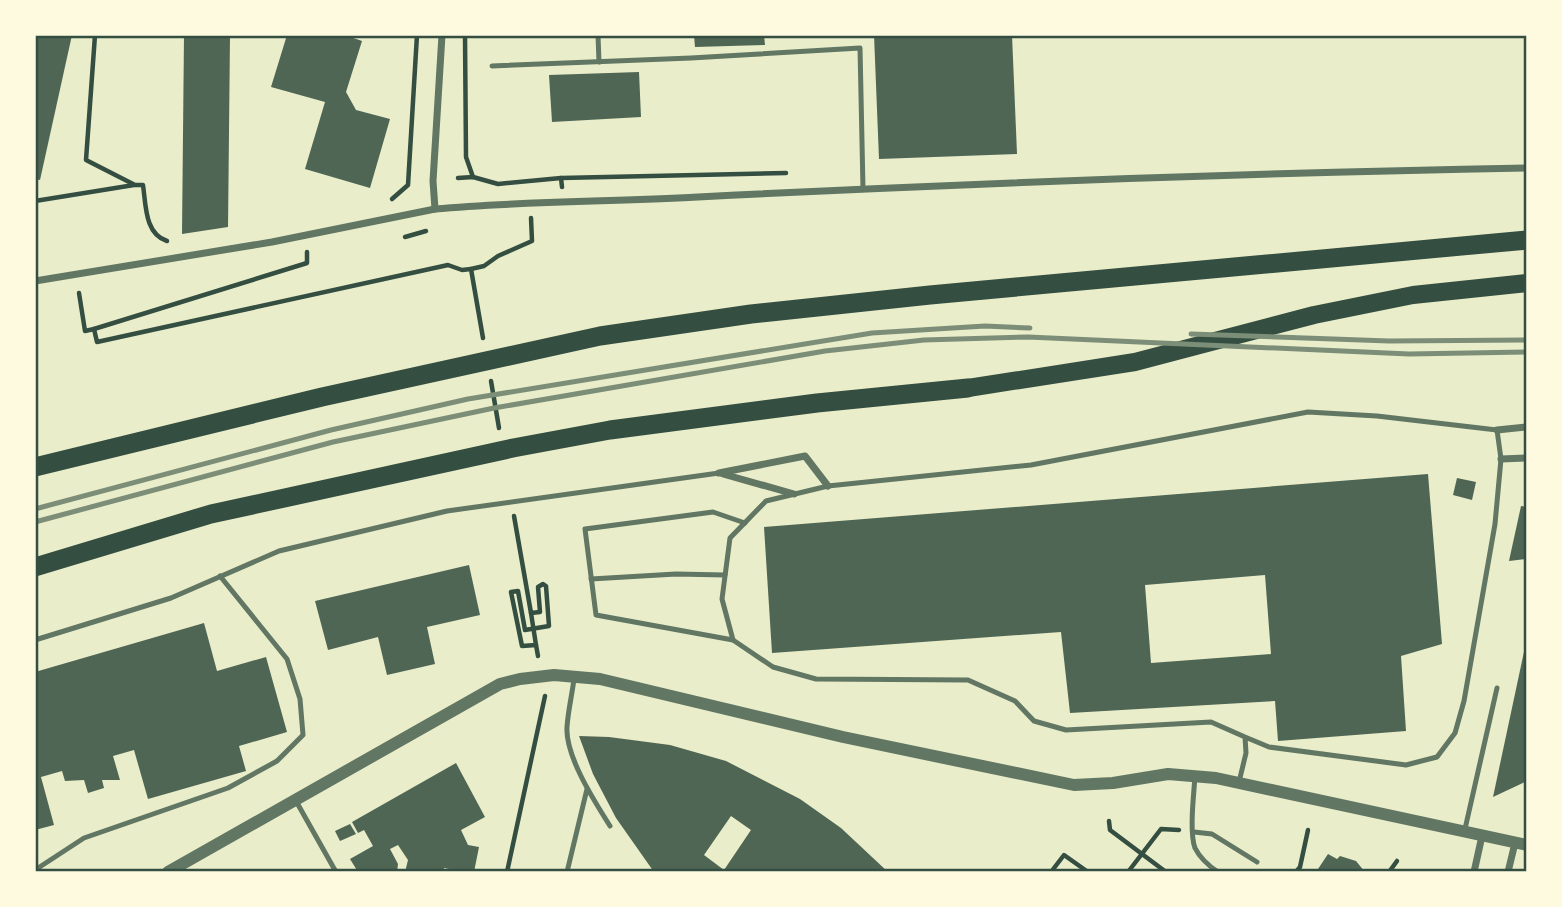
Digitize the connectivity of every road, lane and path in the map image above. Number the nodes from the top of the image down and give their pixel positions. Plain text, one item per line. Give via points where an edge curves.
1 (95, 35) edge
2 (417, 35) edge
3 (442, 35) edge
4 (465, 35) edge
5 (598, 35) edge
6 (599, 62) junction
7 (492, 66) dead end
8 (1527, 169) edge
9 (472, 177) junction
10 (458, 178) dead end
11 (561, 178) dead end
12 (135, 185) junction
13 (863, 189) junction
14 (35, 201) edge
15 (388, 202) dead end
16 (435, 209) junction
17 (531, 223) dead end
18 (179, 239) dead end
19 (1527, 240) edge
20 (307, 252) dead end
21 (471, 269) junction
22 (35, 281) edge
23 (1527, 284) edge
24 (79, 293) dead end
25 (94, 329) junction
26 (484, 344) dead end
27 (489, 371) dead end
28 (968, 388) joint
29 (1527, 428) edge
30 (1497, 430) junction
31 (501, 439) dead end
32 (1527, 458) edge
33 (1501, 459) junction
34 (35, 467) edge
35 (719, 473) junction
36 (828, 486) junction
37 (794, 494) junction
38 (513, 507) dead end
39 (745, 523) junction
40 (35, 567) edge
41 (725, 575) junction
42 (220, 576) junction
43 (591, 579) junction
44 (531, 613) junction
45 (533, 629) junction
46 (35, 640) edge
47 (733, 640) junction
48 (536, 645) junction
49 (538, 656) dead end
50 (575, 676) junction
51 (1497, 688) dead end
52 (545, 695) dead end
53 (1245, 737) junction
54 (1195, 775) junction
55 (1239, 782) junction
56 (587, 789) junction
57 (296, 801) junction
58 (1109, 821) dead end
59 (610, 826) dead end
60 (1308, 831) dead end
61 (1194, 832) junction
62 (1464, 832) junction
63 (1482, 836) junction
64 (1521, 844) edge
65 (1142, 854) junction
66 (1397, 861) dead end
67 (1257, 862) dead end
68 (35, 870) edge
69 (168, 872) edge
70 (336, 872) edge
71 (507, 872) edge
72 (567, 872) edge
73 (1051, 872) edge
74 (1088, 872) edge
75 (1128, 872) edge
76 (1166, 872) edge
77 (1218, 872) edge
78 (1296, 872) edge
79 (1389, 872) edge
80 (1474, 872) edge
81 (1508, 872) edge

1 - 12 path via 86,160
2 - 15 path via 408,185
3 - 16 street
4 - 9 path via 466,157
5 - 6 lane
6 - 7 lane
6 - 13 lane via 860,48
8 - 13 street via 1233,174
9 - 10 path
9 - 11 path via 498,184
12 - 14 path
12 - 18 path via 143,186 155,235 166,241
13 - 16 street
16 - 22 street via 272,242
17 - 21 path via 532,241
19 - 34 highway via 930,295 614,334 322,397
20 - 25 path via 307,262
21 - 25 path via 449,265 97,342
21 - 26 path
23 - 28 main road via 1413,295 1314,315 1135,362
24 - 25 path via 85,331
27 - 31 path
28 - 40 highway via 761,410 513,448 211,514
29 - 30 street
30 - 33 lane
30 - 36 lane via 1308,412 1031,465
32 - 33 street
33 - 53 lane via 1495,524 1464,701 1455,733 1437,757 1406,765 1269,747
35 - 36 street via 805,456
35 - 37 street
35 - 42 lane via 447,511 279,551
36 - 37 lane
37 - 39 lane via 766,501
38 - 44 path
39 - 41 lane via 730,538
39 - 43 lane via 713,512 585,529
41 - 43 lane
41 - 47 lane via 722,599
42 - 46 lane via 171,598
42 - 68 lane via 287,659 300,699 303,736 277,761 228,788 84,838
43 - 47 lane via 596,615
44 - 45 path
44 - 45 path via 540,612 538,587 543,584 549,626
45 - 48 path
45 - 48 path via 526,630 518,591 511,592 522,646
47 - 53 lane via 773,667 816,679 968,680 1015,701 1034,721 1066,730 1211,722
48 - 49 path
50 - 54 street via 1074,785
50 - 56 lane via 566,729
50 - 57 street via 541,676 500,684
51 - 62 lane
52 - 71 path
53 - 55 lane
54 - 55 street
54 - 61 lane
55 - 62 street
56 - 59 lane
56 - 72 lane
57 - 69 street
57 - 70 lane
58 - 65 path via 1110,830
60 - 78 path
61 - 65 path via 1161,829
61 - 67 lane via 1213,834
61 - 77 lane via 1195,847
62 - 63 street
63 - 64 street
63 - 80 street
64 - 81 street
65 - 75 path
65 - 76 path
66 - 79 path
73 - 74 path via 1064,855

